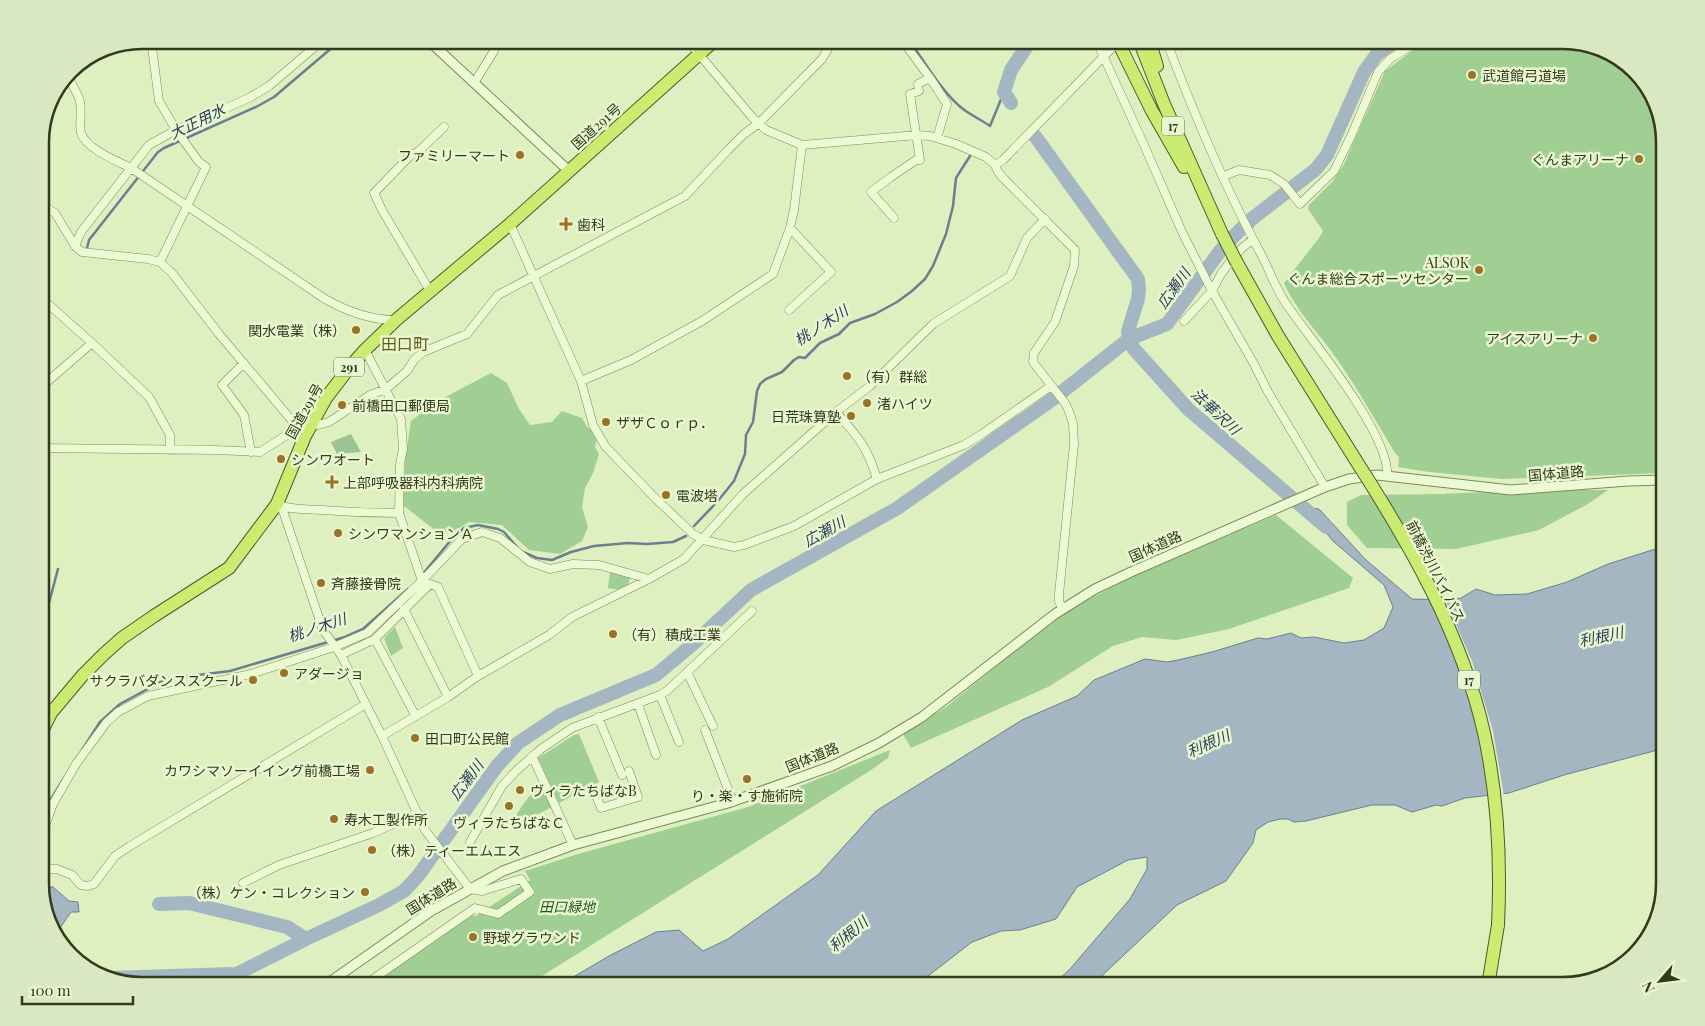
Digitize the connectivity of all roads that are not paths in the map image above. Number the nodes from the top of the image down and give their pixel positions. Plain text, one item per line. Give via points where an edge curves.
1 (152, 49) edge
2 (313, 49) edge
3 (438, 49) edge
4 (494, 49) edge
5 (695, 49) edge
6 (705, 49) edge
7 (828, 49) edge
8 (909, 49) edge
9 (1099, 49) edge
10 (1109, 49) edge
11 (1118, 49) edge
12 (1143, 49) edge
13 (1152, 49) edge
14 (1169, 49) edge
15 (1406, 49) edge
16 (699, 54) junction
17 (1102, 56) junction
18 (930, 78) junction
19 (71, 82) edge
20 (474, 83) junction
21 (759, 123) junction
22 (444, 127) dead end
23 (917, 135) junction
24 (180, 136) junction
25 (937, 138) junction
26 (802, 145) junction
27 (995, 165) junction
28 (133, 170) junction
29 (569, 171) junction
30 (1224, 176) junction
31 (186, 207) junction
32 (49, 209) edge
33 (1211, 211) junction
34 (894, 218) dead end
35 (1045, 219) junction
36 (510, 224) junction
37 (790, 228) junction
38 (1253, 239) junction
39 (75, 246) junction
40 (160, 262) junction
41 (534, 277) junction
42 (1211, 289) junction
43 (430, 291) junction
44 (49, 308) edge
45 (789, 310) dead end
46 (396, 320) junction
47 (1184, 321) dead end
48 (92, 342) junction
49 (365, 350) junction
50 (244, 363) junction
51 (49, 380) edge
52 (581, 381) junction
53 (1052, 387) junction
54 (386, 389) junction
55 (836, 412) junction
56 (312, 423) junction
57 (302, 432) junction
58 (49, 448) edge
59 (170, 450) junction
60 (251, 452) junction
61 (1387, 475) junction
62 (877, 479) junction
63 (1656, 480) edge
64 (1325, 487) junction
65 (276, 504) junction
66 (399, 513) junction
67 (702, 540) junction
68 (650, 580) junction
69 (422, 581) junction
70 (404, 609) junction
71 (1062, 609) junction
72 (752, 611) dead end
73 (375, 639) junction
74 (334, 647) junction
75 (341, 655) junction
76 (687, 672) junction
77 (478, 676) junction
78 (660, 695) junction
79 (448, 697) junction
80 (366, 704) junction
81 (638, 704) junction
82 (49, 710) edge
83 (52, 713) junction
84 (415, 715) junction
85 (598, 717) junction
86 (49, 718) edge
87 (713, 726) dead end
88 (705, 730) dead end
89 (382, 736) junction
90 (679, 742) dead end
91 (656, 755) dead end
92 (532, 756) junction
93 (594, 790) dead end
94 (733, 802) junction
95 (418, 813) junction
96 (49, 815) edge
97 (470, 842) dead end
98 (573, 845) junction
99 (49, 868) edge
100 (243, 883) dead end
101 (470, 889) junction
102 (1498, 925) junction
103 (337, 977) edge
104 (376, 977) edge
105 (1489, 977) edge
106 (1495, 977) edge

1 - 24 street via 159,101
2 - 24 street via 270,86
3 - 20 street
4 - 20 street
5 - 16 street
6 - 16 highway, 国道291号 / 291
7 - 21 street
8 - 18 street
9 - 17 street
10 - 17 street
11 - 33 highway
12 - 33 highway, 17
13 - 33 highway via 1164,90
14 - 30 street
15 - 30 street via 1378,72 1331,176 1300,204 1284,184 1270,175 1239,170
16 - 21 street
16 - 29 highway, 国道291号 / 291
17 - 27 street
17 - 42 street
18 - 23 street via 918,84 919,91 910,94
18 - 25 street via 947,104
19 - 28 street via 80,100 81,132 85,141
20 - 29 street
21 - 26 street via 766,130
21 - 41 street via 744,134 685,196
22 - 43 street via 410,156 374,194
23 - 25 street
23 - 26 street
23 - 34 street via 920,160 872,192
24 - 28 street via 149,146
24 - 31 street via 206,167
25 - 27 street via 969,149
26 - 37 street
27 - 35 street via 1005,180
28 - 31 street
28 - 39 street via 81,232
29 - 36 highway, 国道291号 / 291
30 - 38 street
31 - 40 street
31 - 46 street via 342,309
32 - 39 street via 55,213
33 - 102 highway, 前橋渋川バイパス / 17, bridge via 1278,336 1387,510 1432,591 1454,639 1484,733 1494,790 1499,843
35 - 53 street via 1075,250 1076,255 1055,322 1032,358
35 - 55 street via 1027,238 1010,276 933,324 870,386
36 - 41 street
36 - 43 highway, 国道291号 / 291
37 - 45 street via 831,272
37 - 52 street via 773,274 702,321 631,360
38 - 42 street via 1230,262
38 - 61 street via 1287,306 1332,364 1380,443
39 - 40 street via 82,252
40 - 50 street
41 - 52 street
41 - 54 street via 498,295 466,334 423,352 408,371
42 - 47 street
42 - 64 street
43 - 46 highway, 国道291号 / 291
44 - 48 street
46 - 49 highway, 国道291号 / 291
48 - 51 street
48 - 59 street via 149,397 170,435
49 - 54 street
49 - 56 highway, 国道291号 / 291 via 326,398
50 - 57 street
50 - 60 street via 222,385 244,415
52 - 67 street via 593,425 605,446 654,497
53 - 62 street via 964,445
53 - 71 street via 1071,417 1074,432 1058,601
54 - 56 street via 328,422
54 - 66 street via 401,419 403,449
55 - 62 street via 861,440
55 - 67 street via 743,494
56 - 57 highway, 国道291号 / 291
57 - 60 street via 260,452
57 - 65 highway, 国道291号 / 291
58 - 59 street
59 - 60 street
61 - 63 street, 国体道路 via 1511,490
61 - 64 street, 国体道路 via 1358,477
62 - 67 street via 794,526 744,546
64 - 71 street, 国体道路 via 1111,581
65 - 66 street via 309,509
65 - 74 street via 283,511 323,630
65 - 83 highway, 国道291号 / 291 via 229,568 122,638 82,676
66 - 69 street
67 - 68 street via 684,559
68 - 69 street via 600,565 573,564 550,569 530,562 500,538 482,532 462,539
68 - 77 street via 572,617 549,635
69 - 74 street via 367,633
70 - 73 street
70 - 77 street via 430,584 438,587
70 - 79 street
71 - 94 street, 国体道路 via 922,717 879,743 832,766
72 - 76 street
73 - 75 street
73 - 84 street
74 - 75 street
74 - 96 street via 251,674 148,696 118,712 76,764
75 - 80 street
76 - 78 street
76 - 87 street
77 - 79 street
78 - 81 street
78 - 90 street
79 - 84 street
80 - 89 street
80 - 99 street via 130,846 116,856 94,884 81,885 72,875 58,868
81 - 85 street
81 - 91 street
82 - 83 street
83 - 86 highway, 国道291号 / 291
84 - 89 street
85 - 92 street via 572,728
85 - 93 street via 638,797 601,808
88 - 94 street
89 - 95 street
92 - 97 street via 502,786
92 - 98 street
94 - 98 street, 国体道路
95 - 100 street via 279,865
95 - 101 street via 425,830
98 - 101 street, 国体道路 via 503,871
101 - 103 street, 国体道路 via 431,911
101 - 104 street via 482,892 521,879 530,892 498,914 475,908
102 - 105 highway, 前橋渋川バイパス / 17
102 - 106 highway

